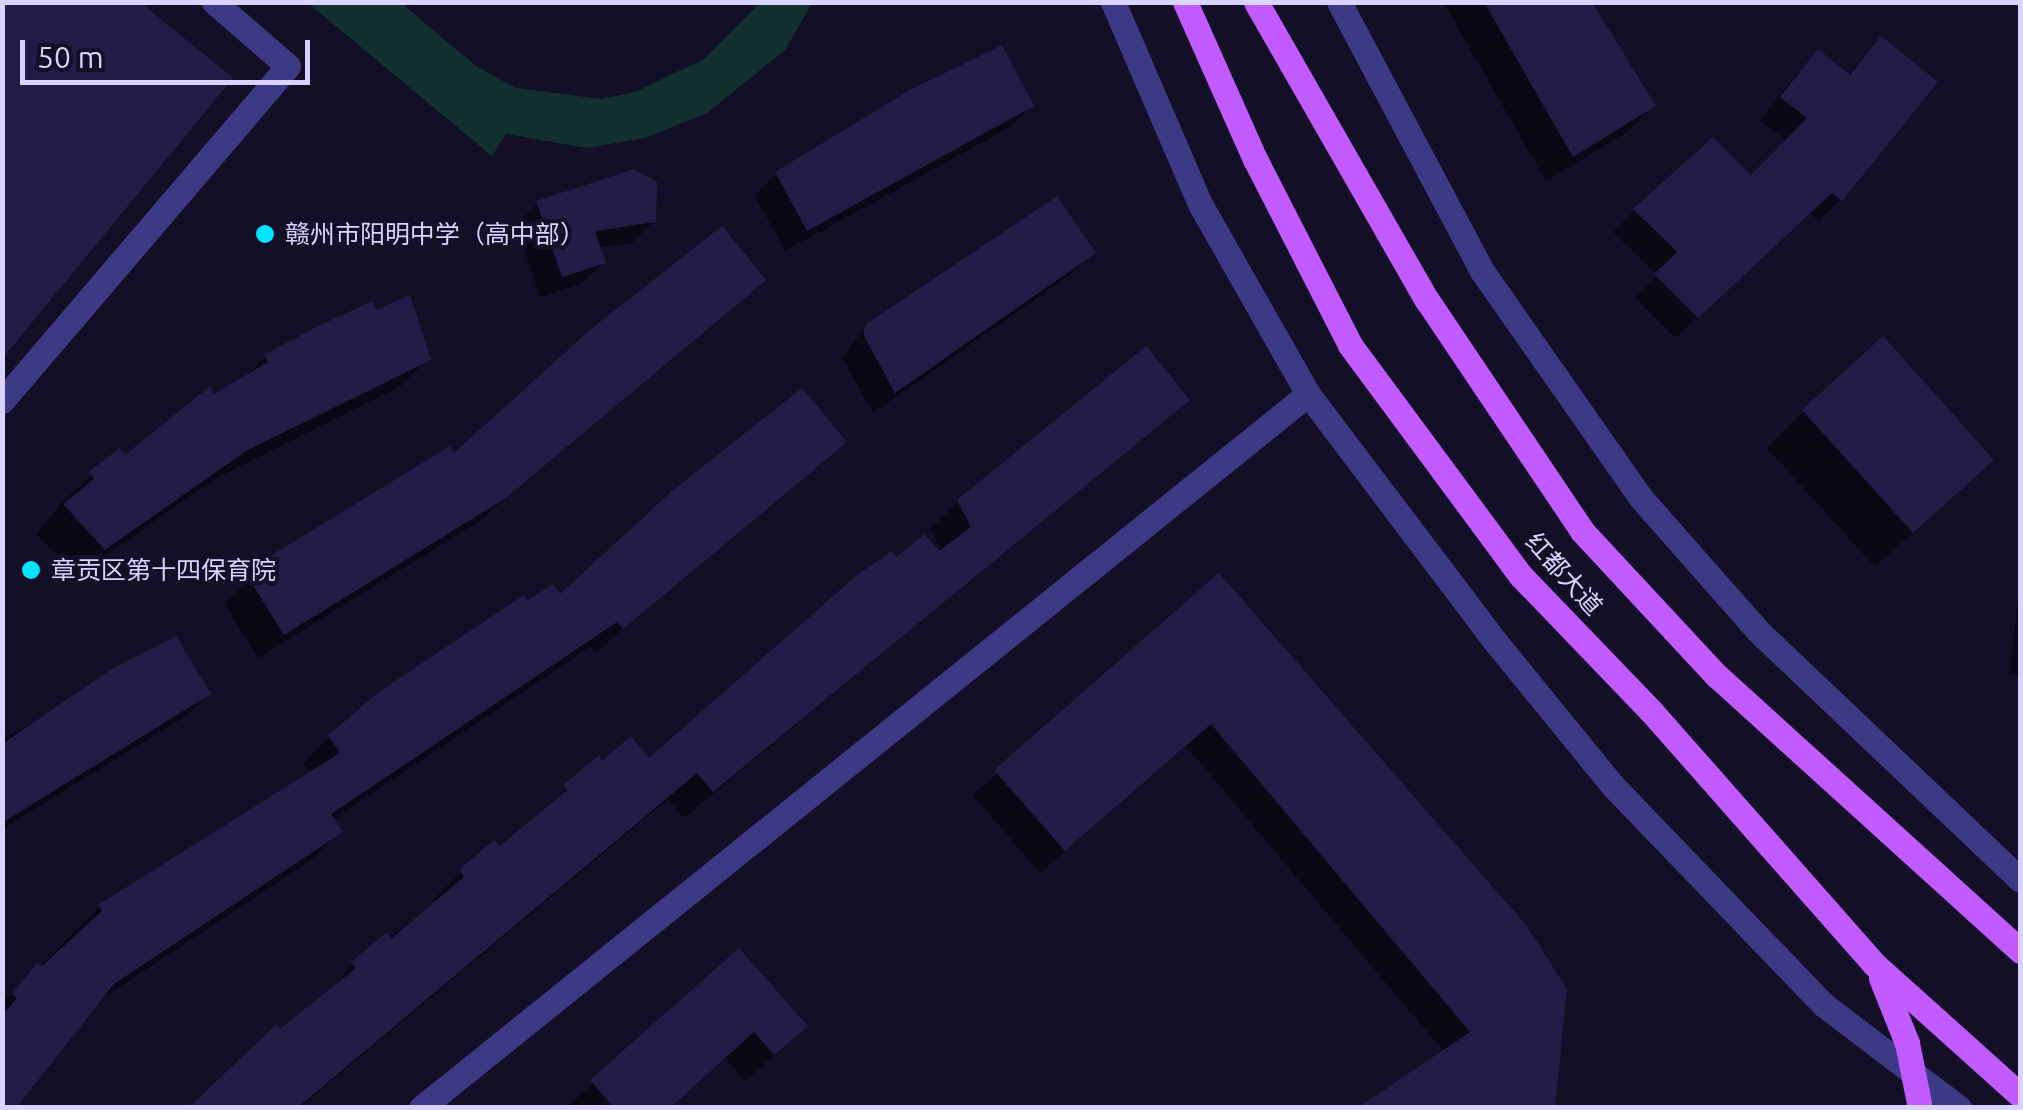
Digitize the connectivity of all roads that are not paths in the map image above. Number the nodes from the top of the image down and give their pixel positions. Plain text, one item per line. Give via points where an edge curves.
1 (214, 2) edge
2 (1113, 2) edge
3 (1186, 2) edge
4 (1256, 2) edge
5 (1340, 2) edge
6 (1308, 394) junction
7 (2, 401) edge
8 (2020, 880) edge
9 (1938, 882) junction
10 (2020, 934) edge
11 (2020, 951) edge
12 (1874, 964) junction
13 (1914, 1072) junction
14 (2020, 1095) edge
15 (421, 1108) edge
16 (1920, 1108) edge
17 (1958, 1108) edge

1 - 7 street via 288,66
2 - 6 street via 1200,204
3 - 12 main road, 红都大道 via 1255,159 1350,345 1521,576 1652,711
4 - 9 main road, 红都大道 via 1427,300 1582,531 1716,675
5 - 8 street via 1482,271 1640,498 1758,631
6 - 13 street via 1614,788 1824,1004
6 - 15 street
9 - 10 main road
9 - 11 main road, 红都大道
12 - 13 main road
12 - 14 main road, 红都大道
13 - 16 main road
13 - 17 street

